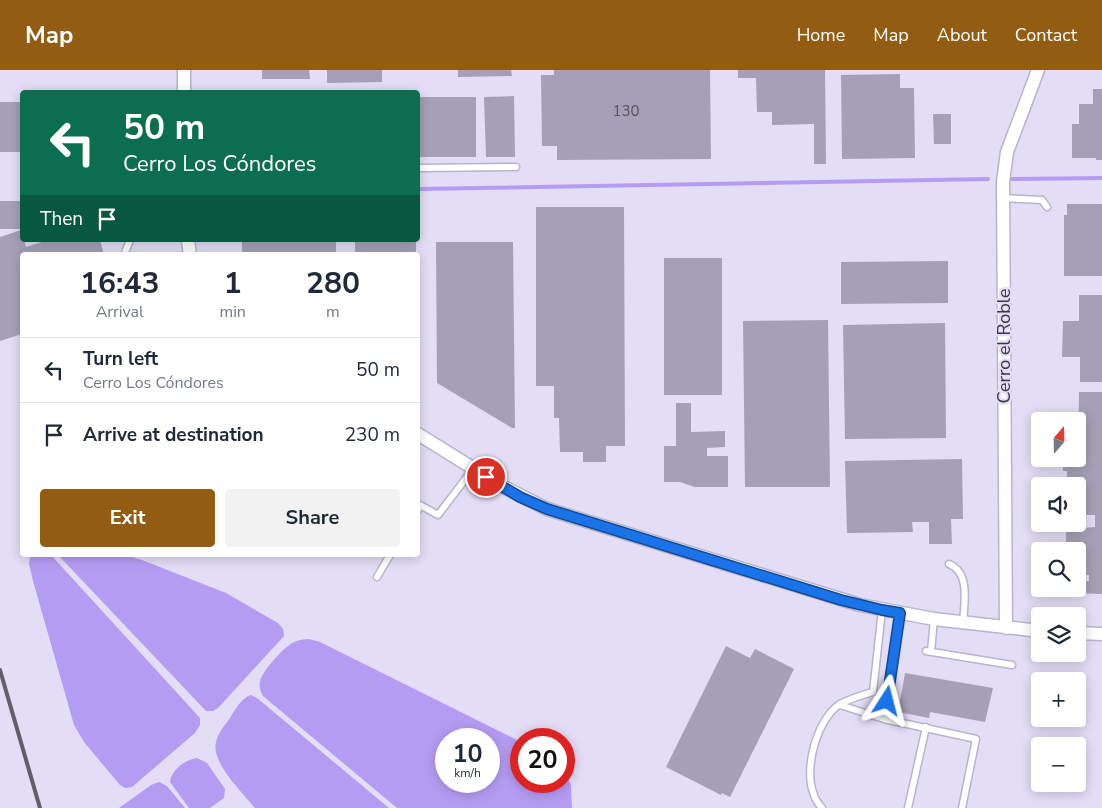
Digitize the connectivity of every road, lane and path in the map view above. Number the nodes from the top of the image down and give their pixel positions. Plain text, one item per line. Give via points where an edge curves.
1 (184, 70) edge
2 (1038, 70) edge
3 (184, 90) edge
4 (516, 167) dead end
5 (420, 168) edge
6 (1003, 198) junction
7 (1047, 207) dead end
8 (420, 435) edge
9 (473, 469) junction
10 (420, 505) edge
11 (389, 557) edge
12 (950, 564) dead end
13 (376, 577) dead end
14 (882, 610) junction
15 (900, 613) junction
16 (934, 619) junction
17 (963, 623) junction
18 (1006, 628) junction
19 (1031, 630) edge
20 (1086, 633) edge
21 (1102, 634) edge
22 (1012, 665) dead end
23 (840, 705) junction
24 (884, 718) junction
25 (926, 727) junction
26 (822, 808) edge
27 (908, 808) edge
28 (962, 808) edge

1 - 3 street
2 - 6 street, Cerro el Roble via 1007,152
4 - 5 lane
6 - 7 lane via 1042,200
6 - 18 street, Cerro el Roble
8 - 9 street
9 - 10 lane via 438,515
9 - 14 street via 547,509
11 - 13 lane
12 - 17 lane via 962,576 965,591
14 - 15 street
14 - 23 lane via 873,692
15 - 16 street
15 - 24 lane
16 - 17 street
16 - 22 lane via 929,652
17 - 18 street
18 - 19 street
20 - 21 street
23 - 24 lane
23 - 26 lane via 825,720 811,756 813,795
24 - 25 lane
25 - 27 lane
25 - 28 lane via 976,739

